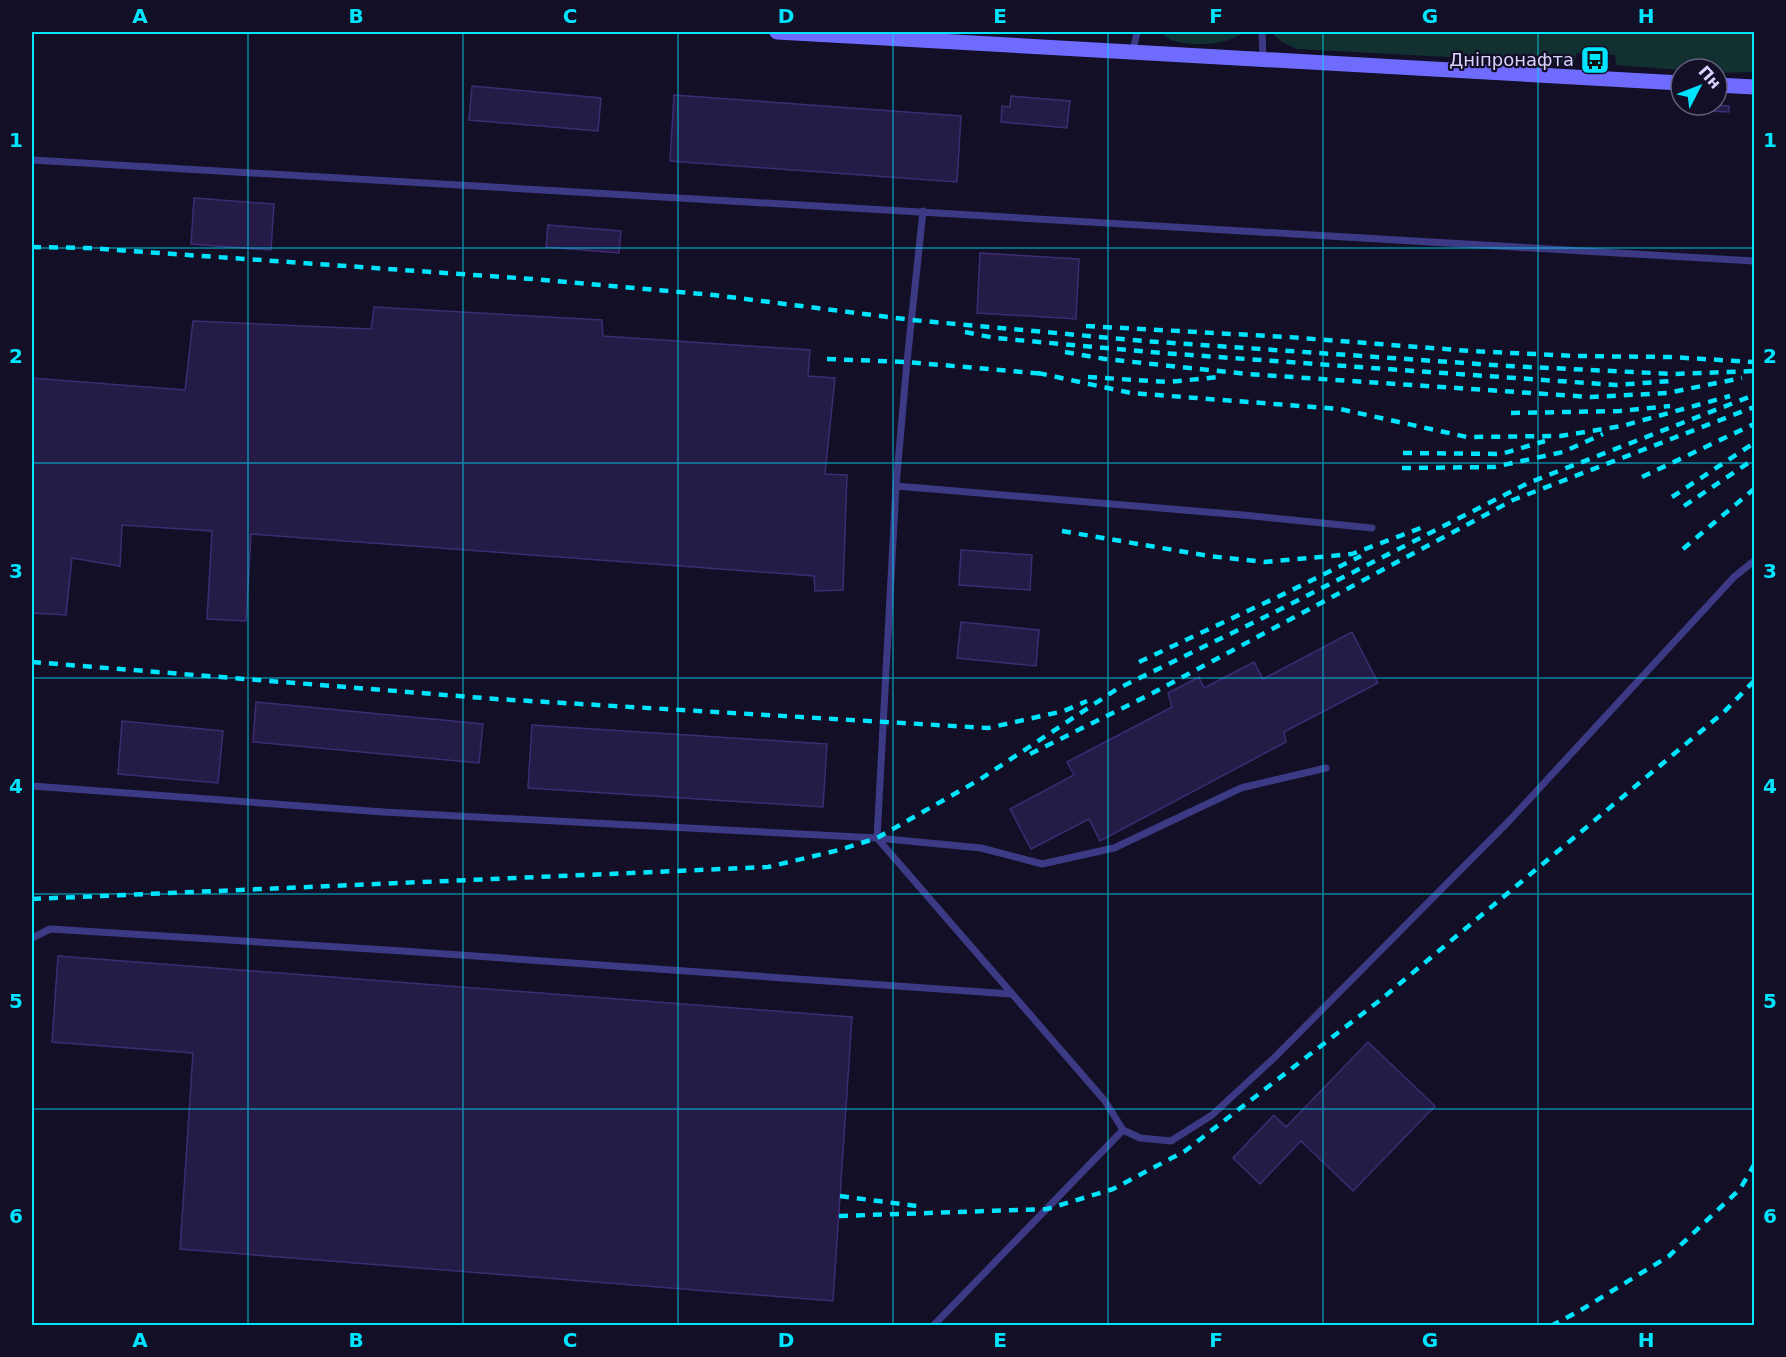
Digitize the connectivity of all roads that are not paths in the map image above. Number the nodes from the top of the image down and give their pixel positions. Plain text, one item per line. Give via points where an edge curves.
1 (777, 32) edge
2 (1137, 32) edge
3 (1262, 32) edge
4 (1133, 51) junction
5 (1263, 60) junction
6 (1669, 82) edge
7 (1729, 86) edge
8 (1755, 87) edge
9 (32, 160) edge
10 (923, 211) junction
11 (1755, 261) edge
12 (896, 486) junction
13 (1372, 528) dead end
14 (1755, 561) edge
15 (1326, 768) dead end
16 (32, 786) edge
17 (877, 838) junction
18 (32, 938) edge
19 (1011, 994) junction
20 (1123, 1130) junction
21 (933, 1326) edge

1 - 4 main road
2 - 4 lane
3 - 5 lane
4 - 5 main road
5 - 6 main road
7 - 8 main road
9 - 10 lane
10 - 11 lane
10 - 12 lane
12 - 13 lane
12 - 17 lane
14 - 20 lane via 1734,577 1510,820 1274,1058 1212,1115 1171,1141 1140,1138
15 - 17 lane via 1241,788 1114,848 1042,864 981,848
16 - 17 lane via 383,812
17 - 19 lane
18 - 19 lane via 50,929
19 - 20 lane via 1104,1101
20 - 21 lane

